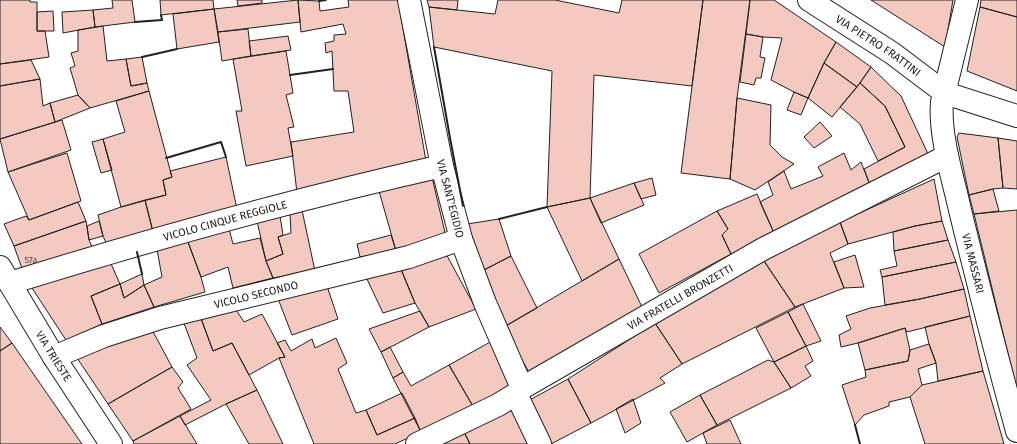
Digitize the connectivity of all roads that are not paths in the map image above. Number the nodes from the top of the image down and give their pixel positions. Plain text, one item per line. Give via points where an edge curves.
1 (409, 0) edge
2 (809, 0) edge
3 (967, 0) edge
4 (945, 93) junction
5 (1017, 116) edge
6 (947, 156) junction
7 (442, 166) junction
8 (461, 239) junction
9 (5, 275) edge
10 (54, 357) junction
11 (519, 391) junction
12 (1017, 431) edge
13 (111, 444) edge
14 (417, 444) edge
15 (540, 444) edge

1 - 7 street, VIA SANT'EGIDIO
2 - 4 street, VIA PIETRO FRATTINI via 892,53
3 - 4 street, VIA MASSARI
4 - 5 street, VIA PIETRO FRATTINI
4 - 6 street, VIA MASSARI via 941,114
6 - 11 street, VIA FRATELLI BRONZETTI via 763,249
6 - 12 street, VIA MASSARI
7 - 8 street, VIA SANT'EGIDIO
7 - 9 street, VICOLO CINQUE REGGIOLE via 358,185 125,248
8 - 10 street, VICOLO SECONDO via 409,257 160,318
8 - 11 street, VIA SANT'EGIDIO
9 - 10 street, VIA TRIESTE
10 - 13 street, VIA TRIESTE
11 - 14 street, VIA FRATELLI BRONZETTI via 498,405
11 - 15 street, VIA SANT'EGIDIO

